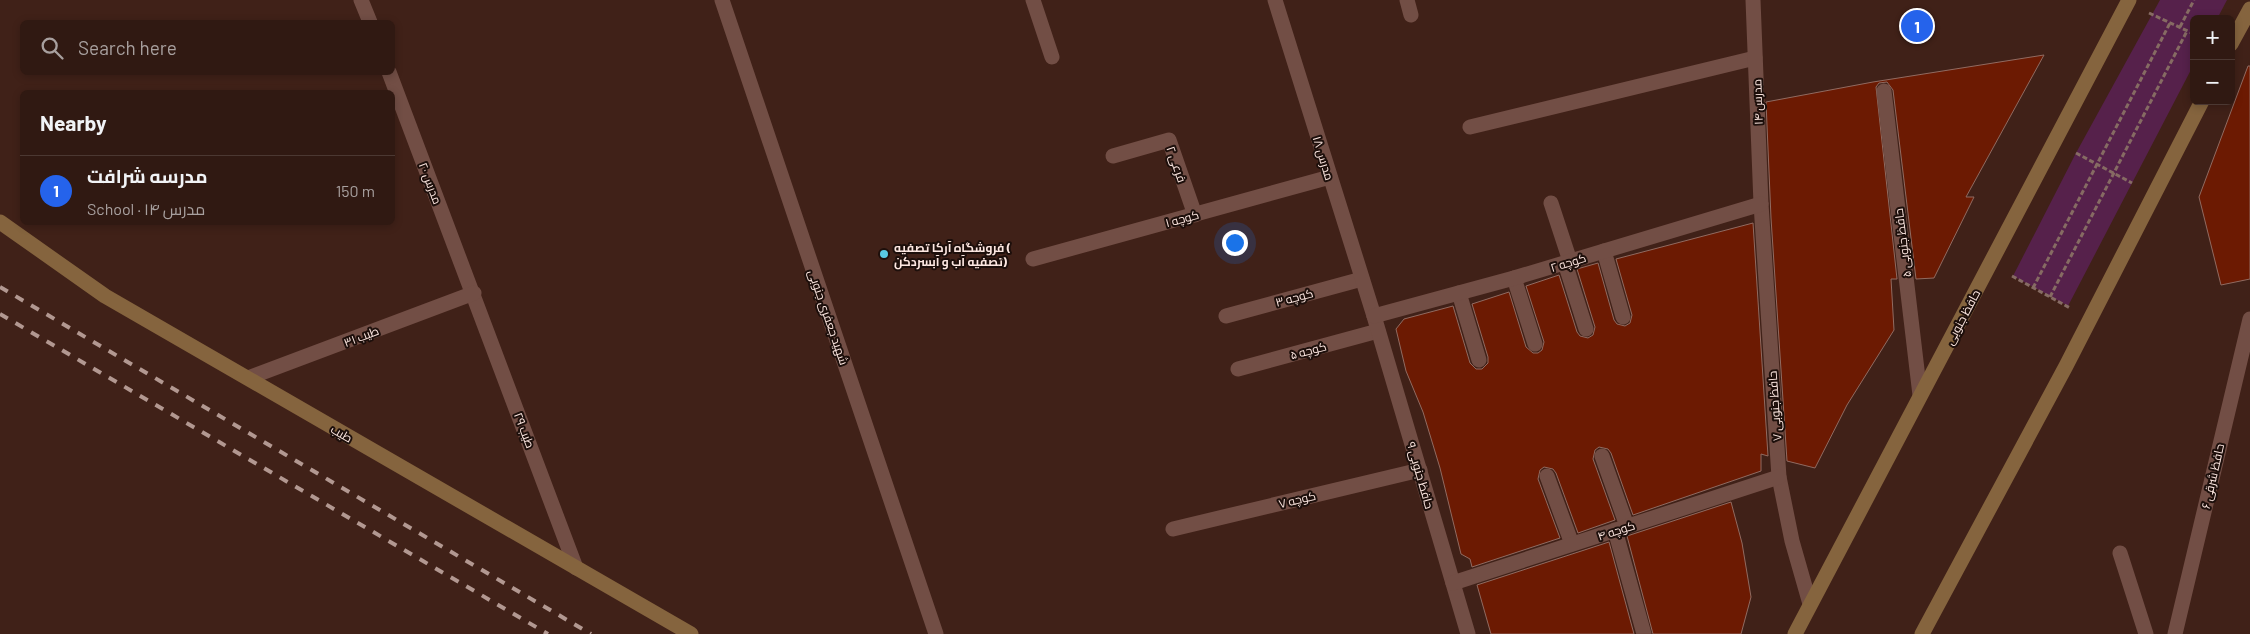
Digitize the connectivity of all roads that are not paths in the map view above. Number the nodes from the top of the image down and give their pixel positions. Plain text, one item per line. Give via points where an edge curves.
1 (361, 0) edge
2 (722, 0) edge
3 (1033, 0) edge
4 (1275, 0) edge
5 (1753, 0) edge
6 (2129, 0) edge
7 (2250, 9) edge
8 (369, 20) edge
9 (2235, 37) edge
10 (1052, 57) dead end
11 (1755, 58) junction
12 (390, 75) edge
13 (1884, 91) dead end
14 (2200, 105) edge
15 (1470, 127) dead end
16 (1113, 156) dead end
17 (1330, 177) junction
18 (1551, 203) dead end
19 (1761, 204) junction
20 (1195, 215) junction
21 (0, 222) edge
22 (1604, 251) junction
23 (1033, 259) dead end
24 (1568, 262) junction
25 (1514, 278) junction
26 (1362, 279) junction
27 (474, 293) junction
28 (1459, 293) junction
29 (1226, 316) dead end
30 (1374, 316) junction
31 (1623, 317) dead end
32 (2250, 319) edge
33 (1586, 329) dead end
34 (1378, 331) junction
35 (1535, 344) dead end
36 (1479, 360) dead end
37 (1238, 369) dead end
38 (248, 378) junction
39 (1920, 396) junction
40 (1602, 456) dead end
41 (1420, 470) junction
42 (1547, 476) dead end
43 (1779, 477) junction
44 (1621, 528) junction
45 (1174, 529) dead end
46 (1572, 544) junction
47 (2120, 553) dead end
48 (576, 568) junction
49 (1453, 583) junction
50 (1810, 604) junction
51 (691, 634) edge
52 (936, 634) edge
53 (1468, 634) edge
54 (1644, 634) edge
55 (1795, 634) edge
56 (1922, 634) edge
57 (2146, 634) edge
58 (2174, 634) edge

1 - 8 street
2 - 52 street, شهید جعفری جنوبی
3 - 10 street
4 - 17 street, مدرس ۱۸
5 - 11 street, مدرس ۱۴
6 - 39 street, حافظ جنوبی
7 - 9 street
11 - 15 street
11 - 19 street, مدرس ۱۴
12 - 27 street, مدرس ۲۰
13 - 39 street, حافظ جنوبی ۵
14 - 56 street via 2066,366
16 - 20 street, فرعی ۲ via 1169,140
17 - 20 street, کوچه ۱
17 - 26 street, مدرس ۱۸
18 - 24 street
19 - 22 street, کوچه ۲
19 - 43 street, حافظ جنوبی ۷
20 - 23 street, کوچه ۱
21 - 38 street, طیب via 105,296
22 - 24 street, کوچه ۲
22 - 31 street
24 - 25 street, کوچه ۲
24 - 33 street
25 - 28 street, کوچه ۲
25 - 35 street
26 - 29 street, کوچه ۳
26 - 30 street, مدرس ۱۸
27 - 38 street, طیب ۳۱
27 - 48 street, طیب ۲۹
28 - 30 street, کوچه ۲
28 - 36 street
30 - 34 street, حافظ جنوبی ۹
32 - 58 street, حافظ شرقی ۶
34 - 37 street, کوچه ۵
34 - 41 street, حافظ جنوبی ۹
38 - 48 street, طیب
39 - 50 street, حافظ جنوبی
40 - 44 street
41 - 45 street, کوچه ۷
41 - 49 street, حافظ جنوبی ۹
42 - 46 street
43 - 44 street, کوچه ۴
43 - 50 street, حافظ جنوبی ۷ via 1792,542
44 - 46 street, کوچه ۴
44 - 54 street
46 - 49 street, کوچه ۴
47 - 57 street
48 - 51 street, طیب
49 - 53 street, حافظ جنوبی ۹
50 - 55 street, حافظ جنوبی

